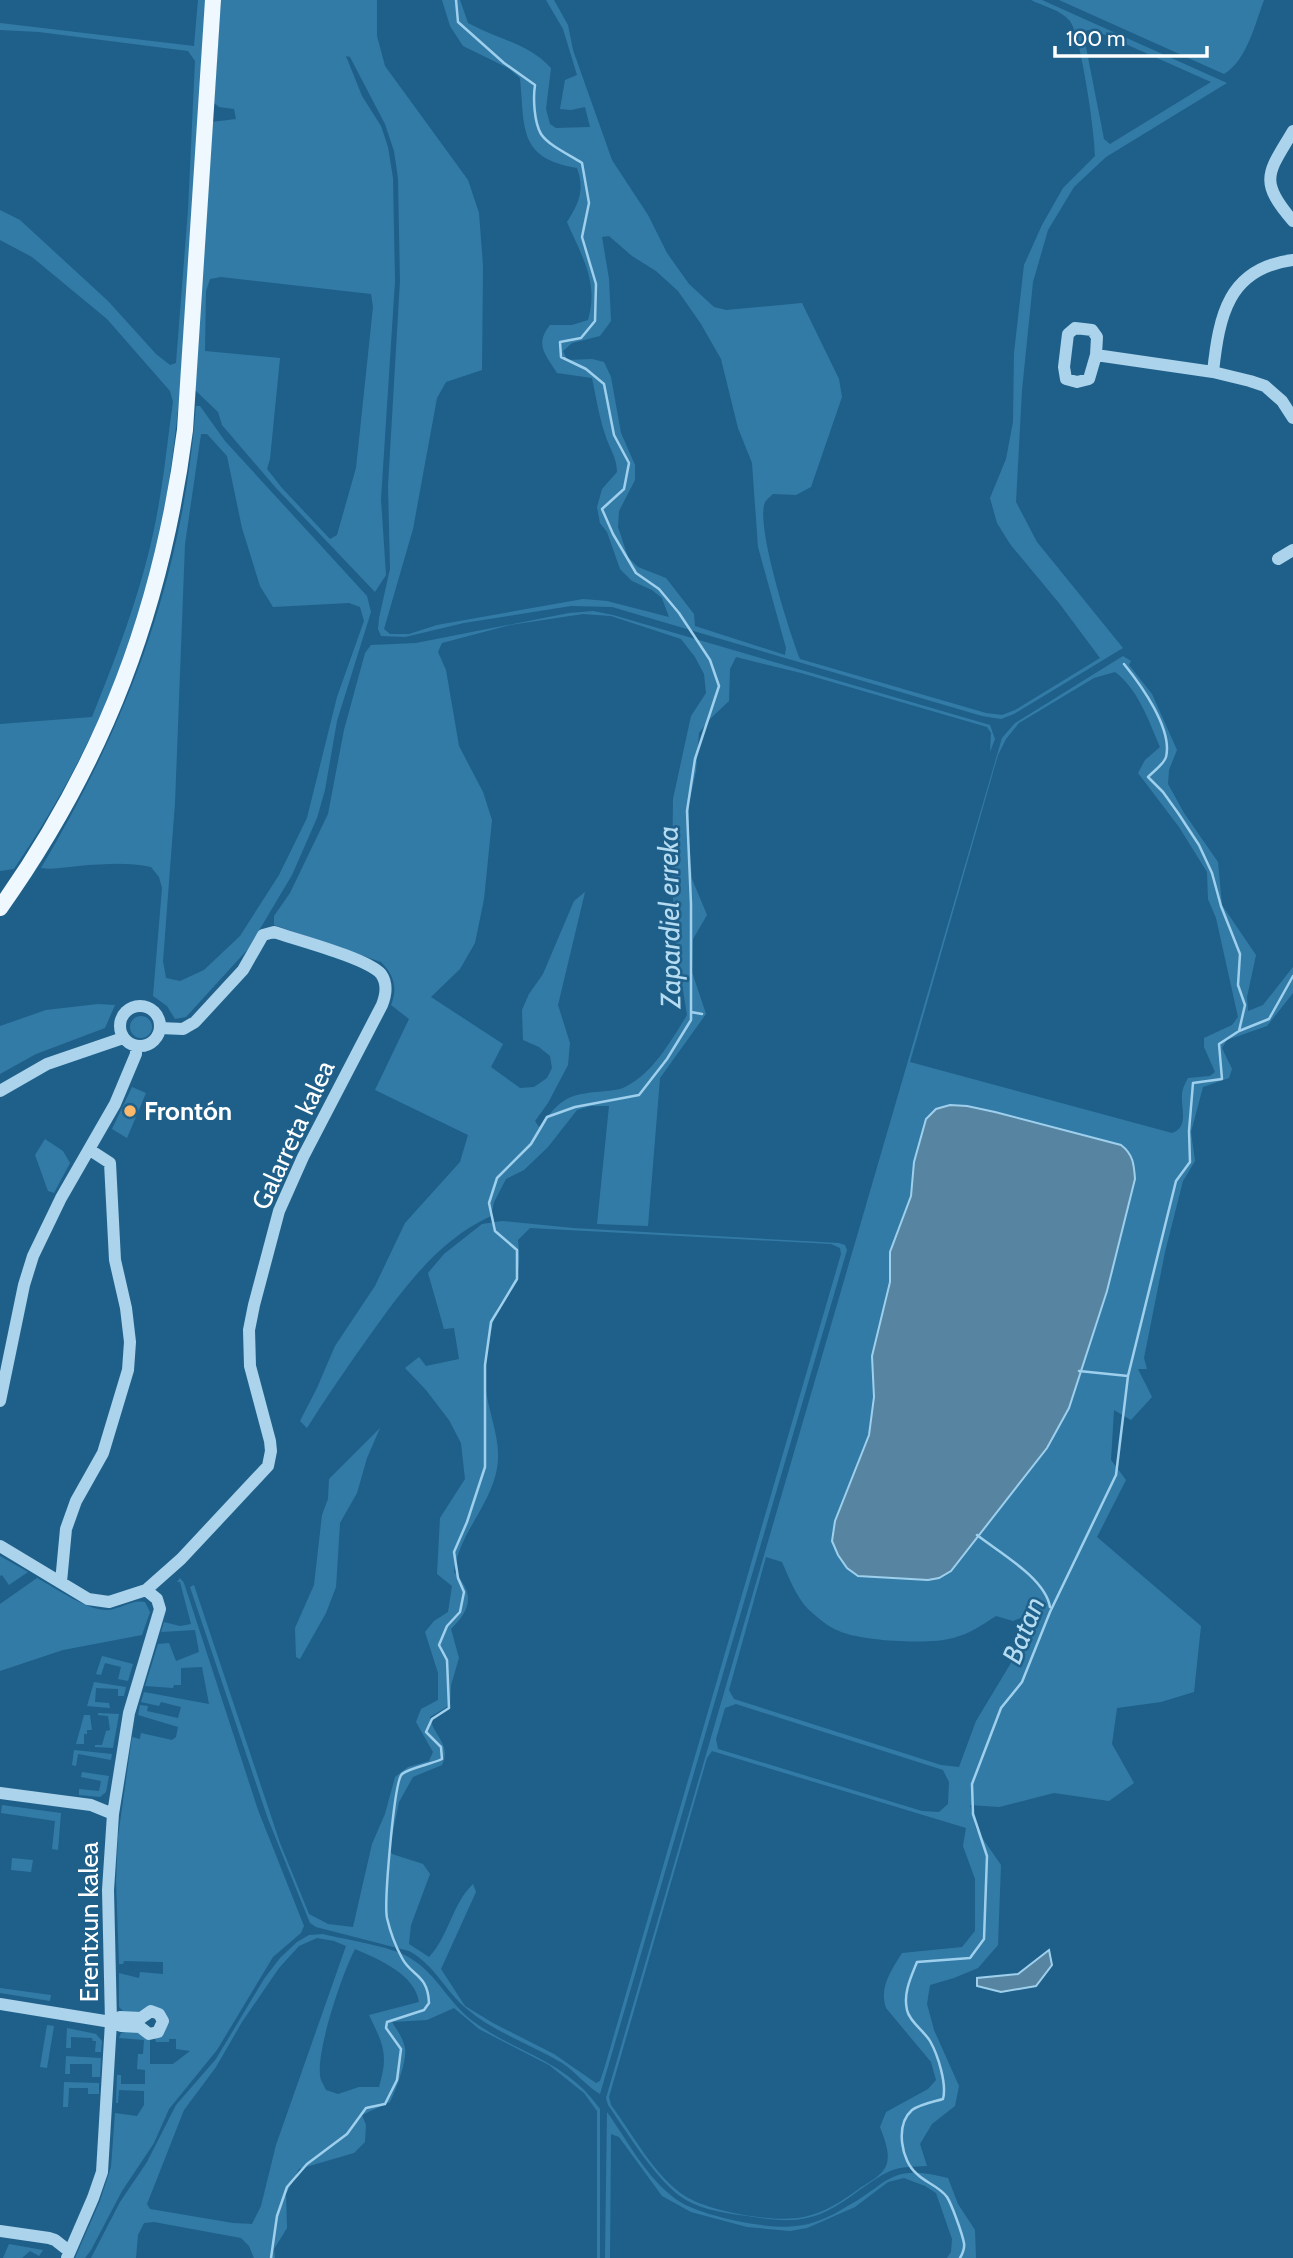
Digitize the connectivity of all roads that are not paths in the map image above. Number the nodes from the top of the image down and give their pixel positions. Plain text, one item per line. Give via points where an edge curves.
1 (212, 0) edge
2 (1293, 131) edge
3 (1293, 221) edge
4 (1293, 260) edge
5 (1096, 355) dead end
6 (1213, 372) junction
7 (1293, 418) edge
8 (1293, 550) edge
9 (1278, 559) dead end
10 (0, 908) edge
11 (160, 1028) junction
12 (123, 1038) junction
13 (136, 1046) junction
14 (0, 1091) edge
15 (90, 1150) junction
16 (0, 1401) edge
17 (0, 1546) edge
18 (61, 1582) junction
19 (146, 1590) junction
20 (0, 1793) edge
21 (113, 1814) junction
22 (0, 2004) edge
23 (111, 2022) junction
24 (0, 2231) edge
25 (68, 2254) edge

1 - 10 main road via 185,430 160,568 136,651 107,724 71,798
2 - 3 street via 1269,178 1270,188
4 - 6 street via 1245,277 1231,296 1221,318
5 - 6 street
6 - 7 street via 1265,386
8 - 9 street
11 - 12 street via 155,1012 147,1007 130,1008 120,1019
11 - 13 street via 152,1042
11 - 19 street, Galarreta kalea via 183,1029 195,1022 243,970 267,933 372,968 384,979 386,995 279,1211 254,1306 250,1366 271,1440 268,1466
12 - 13 street
12 - 14 street via 47,1065
13 - 15 street via 115,1104
15 - 16 street via 33,1256
15 - 18 street via 110,1163 115,1260 130,1342 128,1370 103,1453 66,1529
17 - 18 street, Galarreta kalea
18 - 19 street, Galarreta kalea via 98,1602 119,1601
19 - 21 street, Erentxun kalea via 157,1599 160,1609 129,1713
20 - 21 street via 101,1807
21 - 23 street, Erentxun kalea via 108,1890
22 - 23 street
23 - 25 street, Erentxun kalea via 102,2172
24 - 25 street via 55,2240

